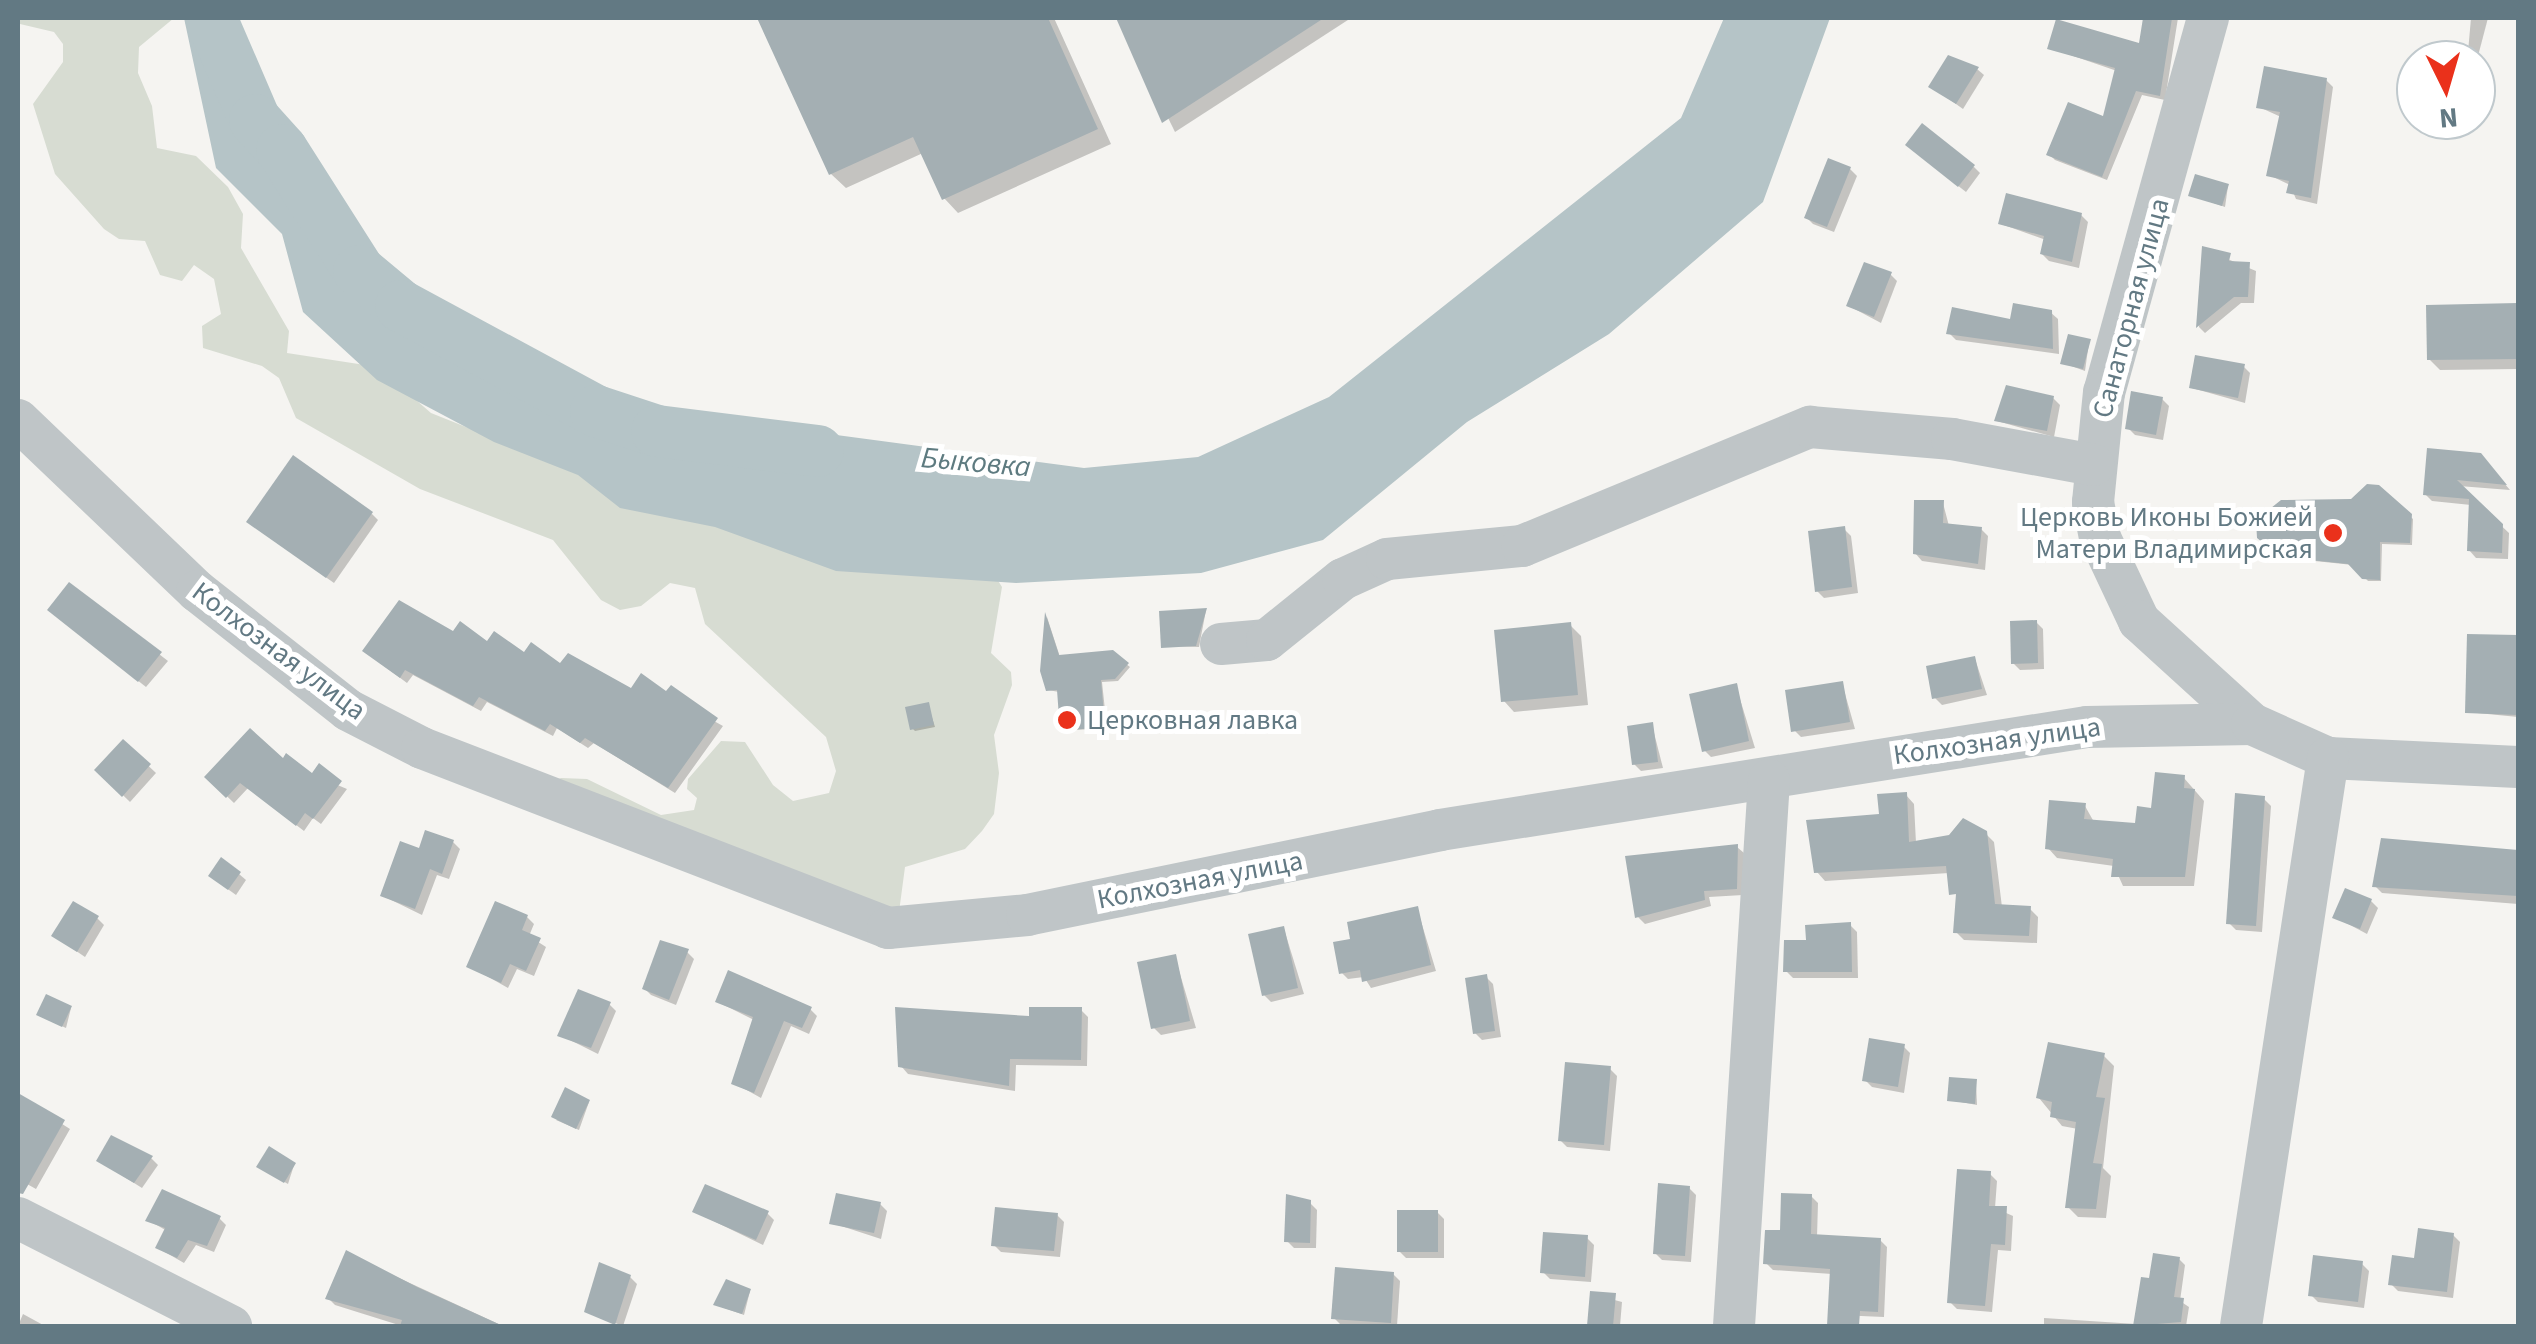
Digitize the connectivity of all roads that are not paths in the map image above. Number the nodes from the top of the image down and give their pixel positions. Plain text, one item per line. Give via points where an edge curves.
1 (2208, 18) edge
2 (18, 420) edge
3 (2094, 465) junction
4 (1222, 644) dead end
5 (2252, 724) junction
6 (2328, 758) junction
7 (2518, 768) edge
8 (1768, 780) junction
9 (18, 1218) edge
10 (231, 1326) edge
11 (1734, 1326) edge
12 (2241, 1326) edge

1 - 3 street, Санаторная улица via 2111,364
2 - 8 street, Колхозная улица via 198,590 348,710 422,748 888,928 1027,915 1440,830
3 - 4 street via 1952,438 1810,426 1522,546 1387,559 1343,579 1267,640
3 - 5 street, Санаторная улица via 2096,520 2124,598 2164,648
5 - 6 street, Колхозная улица
5 - 8 street, Колхозная улица via 2155,722 2026,734
6 - 7 street, Колхозная улица
6 - 12 street
8 - 11 street
9 - 10 street

